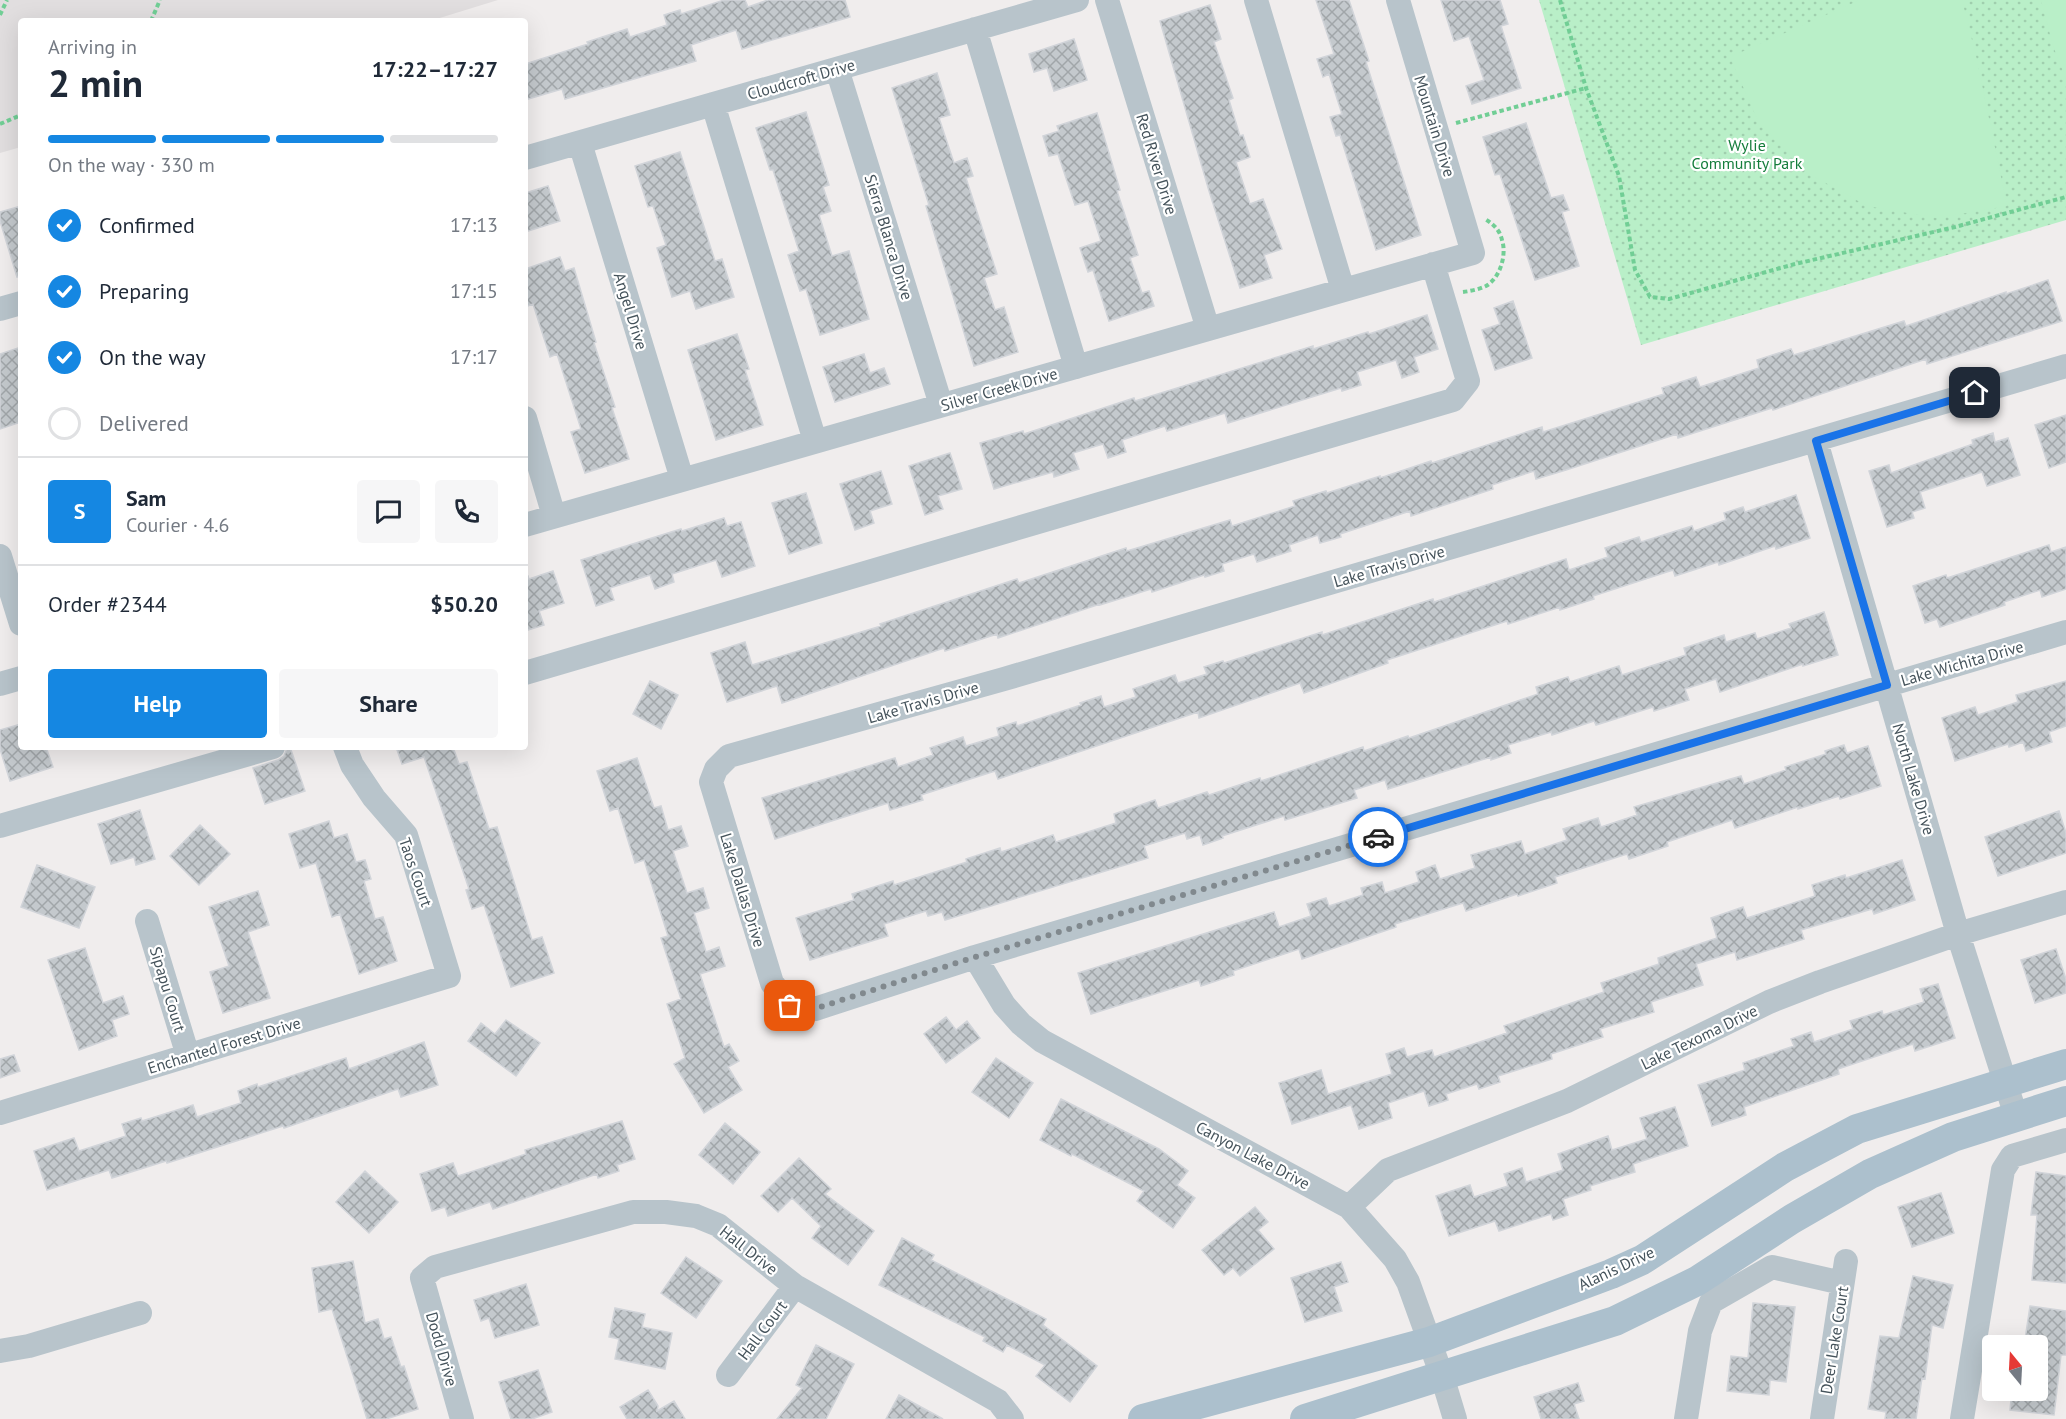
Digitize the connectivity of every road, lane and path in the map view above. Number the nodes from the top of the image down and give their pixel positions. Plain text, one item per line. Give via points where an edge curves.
1 (7, 0) edge
2 (160, 0) edge
3 (1077, 0) edge
4 (1107, 0) edge
5 (1256, 0) edge
6 (1398, 0) edge
7 (1560, 0) edge
8 (0, 15) edge
9 (151, 18) edge
10 (975, 29) junction
11 (837, 69) junction
12 (1586, 88) junction
13 (713, 104) junction
14 (18, 116) edge
15 (0, 124) edge
16 (1436, 128) junction
17 (580, 142) junction
18 (528, 158) edge
19 (2066, 197) edge
20 (1473, 253) joint
21 (1432, 264) junction
22 (1343, 290) junction
23 (18, 304) edge
24 (0, 309) edge
25 (1208, 329) junction
26 (2066, 366) edge
27 (1076, 367) junction
28 (941, 405) junction
29 (528, 428) edge
30 (815, 441) junction
31 (1816, 441) junction
32 (682, 479) junction
33 (554, 516) junction
34 (528, 524) edge
35 (0, 556) edge
36 (18, 614) edge
37 (2066, 632) edge
38 (528, 672) edge
39 (18, 679) edge
40 (0, 684) edge
41 (1887, 685) junction
42 (263, 750) edge
43 (346, 750) edge
44 (716, 768) joint
45 (0, 826) edge
46 (2066, 902) edge
47 (147, 921) dead end
48 (1958, 934) junction
49 (975, 957) junction
50 (449, 976) joint
51 (790, 1006) joint
52 (188, 1056) junction
53 (2066, 1064) edge
54 (2005, 1081) junction
55 (2066, 1101) edge
56 (0, 1113) edge
57 (2016, 1116) junction
58 (2066, 1140) edge
59 (1349, 1207) junction
60 (422, 1278) joint
61 (795, 1286) junction
62 (140, 1313) dead end
63 (1429, 1342) junction
64 (0, 1351) edge
65 (728, 1375) dead end
66 (1443, 1376) junction
67 (462, 1419) edge
68 (1012, 1419) edge
69 (1143, 1419) edge
70 (1305, 1419) edge
71 (1455, 1419) edge
72 (1686, 1419) edge
73 (1822, 1419) edge
74 (1962, 1419) edge

1 - 8 path
2 - 9 path
3 - 10 street, Cloudcroft Drive
4 - 25 street, Red River Drive
5 - 22 street
6 - 16 street, Mountain Drive
7 - 12 path
10 - 11 street, Cloudcroft Drive
10 - 27 street
11 - 13 street, Cloudcroft Drive
11 - 28 street, Sierra Blanca Drive
12 - 16 path
12 - 19 path via 1618,176 1635,270 1650,297 1669,299
13 - 17 street, Cloudcroft Drive
13 - 30 street
14 - 15 path
16 - 20 street, Mountain Drive
17 - 18 street, Cloudcroft Drive
17 - 32 street, Angel Drive
20 - 21 street, Silver Creek Drive
21 - 22 street, Silver Creek Drive
21 - 38 street via 1468,381 1453,400
22 - 25 street, Silver Creek Drive
23 - 24 street
25 - 27 street, Silver Creek Drive
26 - 31 street, Lake Travis Drive
27 - 28 street, Silver Creek Drive
28 - 30 street, Silver Creek Drive
29 - 33 street
30 - 32 street, Silver Creek Drive
31 - 41 street, North Lake Drive
31 - 44 street, Lake Travis Drive via 729,756
32 - 33 street, Silver Creek Drive
33 - 34 street, Silver Creek Drive
35 - 36 street
37 - 41 street, Lake Wichita Drive
39 - 40 street
41 - 48 street, North Lake Drive
41 - 49 street, Lake Wichita Drive
42 - 45 street
43 - 50 street, Taos Court via 369,790 406,835
44 - 51 street, Lake Dallas Drive via 711,782 714,794 768,972 775,989
46 - 48 street, Lake Texoma Drive
47 - 52 street, Sipapu Court
48 - 54 street, North Lake Drive
48 - 59 street, Lake Texoma Drive via 1769,1002 1568,1101 1388,1170
49 - 51 street, Lake Wichita Drive via 814,1009
49 - 59 street, Canyon Lake Drive via 1004,1005 1042,1041
50 - 52 street, Enchanted Forest Drive
52 - 56 street, Enchanted Forest Drive
53 - 54 main road, Alanis Drive
54 - 57 street, North Lake Drive
54 - 63 main road, Alanis Drive via 1857,1129 1785,1167 1642,1260
55 - 57 main road
57 - 66 main road via 1953,1137 1870,1174 1697,1281 1615,1321
58 - 74 street via 2012,1156 2003,1170
59 - 63 street, Canyon Lake Drive via 1395,1259 1408,1282
60 - 61 street, Hall Drive via 435,1267 633,1212 666,1212 696,1216 718,1225
60 - 67 street, Dodd Drive
61 - 65 street, Hall Court
61 - 68 street, Hall Drive via 998,1401
62 - 64 street
63 - 66 street, Canyon Lake Drive
63 - 69 main road, Alanis Drive
66 - 70 main road
66 - 71 street, Canyon Lake Drive
72 - 73 street, Deer Lake Court via 1700,1331 1711,1302 1772,1267 1844,1272

